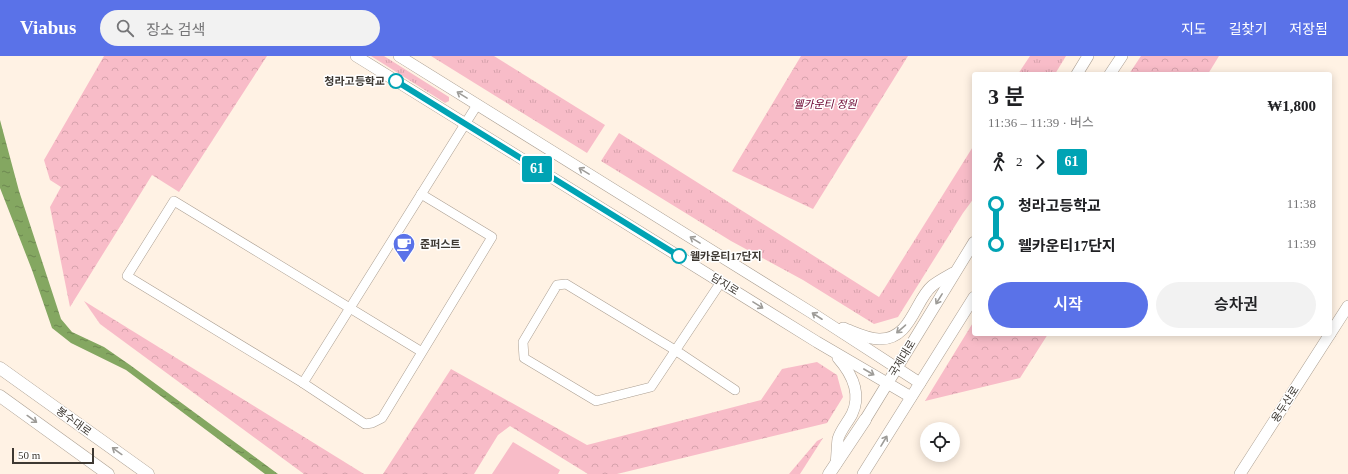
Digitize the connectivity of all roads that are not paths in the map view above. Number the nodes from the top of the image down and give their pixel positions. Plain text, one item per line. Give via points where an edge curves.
1 (356, 56) edge
2 (399, 56) edge
3 (1088, 56) edge
4 (1122, 56) edge
5 (1078, 72) edge
6 (1111, 72) edge
7 (477, 105) junction
8 (466, 124) junction
9 (421, 194) junction
10 (972, 245) edge
11 (956, 272) junction
12 (721, 282) junction
13 (972, 300) edge
14 (1348, 306) edge
15 (349, 308) junction
16 (831, 324) junction
17 (1332, 331) edge
18 (1329, 336) edge
19 (817, 342) junction
20 (675, 350) junction
21 (422, 352) junction
22 (0, 368) edge
23 (896, 368) junction
24 (887, 382) junction
25 (920, 382) junction
26 (303, 383) junction
27 (735, 390) dead end
28 (0, 396) edge
29 (911, 397) junction
30 (865, 420) joint
31 (833, 469) edge
32 (108, 474) edge
33 (148, 474) edge
34 (863, 474) edge
35 (1240, 474) edge

1 - 8 street, 담지로
7 -> 2 street
3 - 5 street
4 - 6 street
7 - 8 street
16 -> 7 street
8 - 9 street
8 - 12 street, 담지로
9 - 15 street
9 - 21 street via 492,237
10 - 11 street, 국제대로
11 -> 16 street via 931,286 904,328 886,338 878,339
11 -> 23 street, 국제대로
12 -> 19 street, 담지로
12 - 20 street
13 - 25 street
14 - 17 street, 용두산로
15 - 21 street
15 - 26 street
15 - 26 street via 174,201 127,276
16 - 19 street via 850,344 848,348 836,349
16 - 23 street
18 - 35 street, 용두산로
19 -> 24 street, 담지로
19 - 31 street via 837,356 848,369 856,392 852,414 838,437
20 - 20 street via 651,387 596,401 524,358 523,342 557,285 566,284
20 - 27 street
21 - 26 street via 382,418 372,423 365,424
33 -> 22 main road, 봉수대로
23 - 24 street, 국제대로
23 - 25 street
24 - 29 street, 담지로
24 - 30 street, 국제대로
25 - 29 street
28 -> 32 main road
34 -> 29 street
30 - 31 main road, 국제대로

